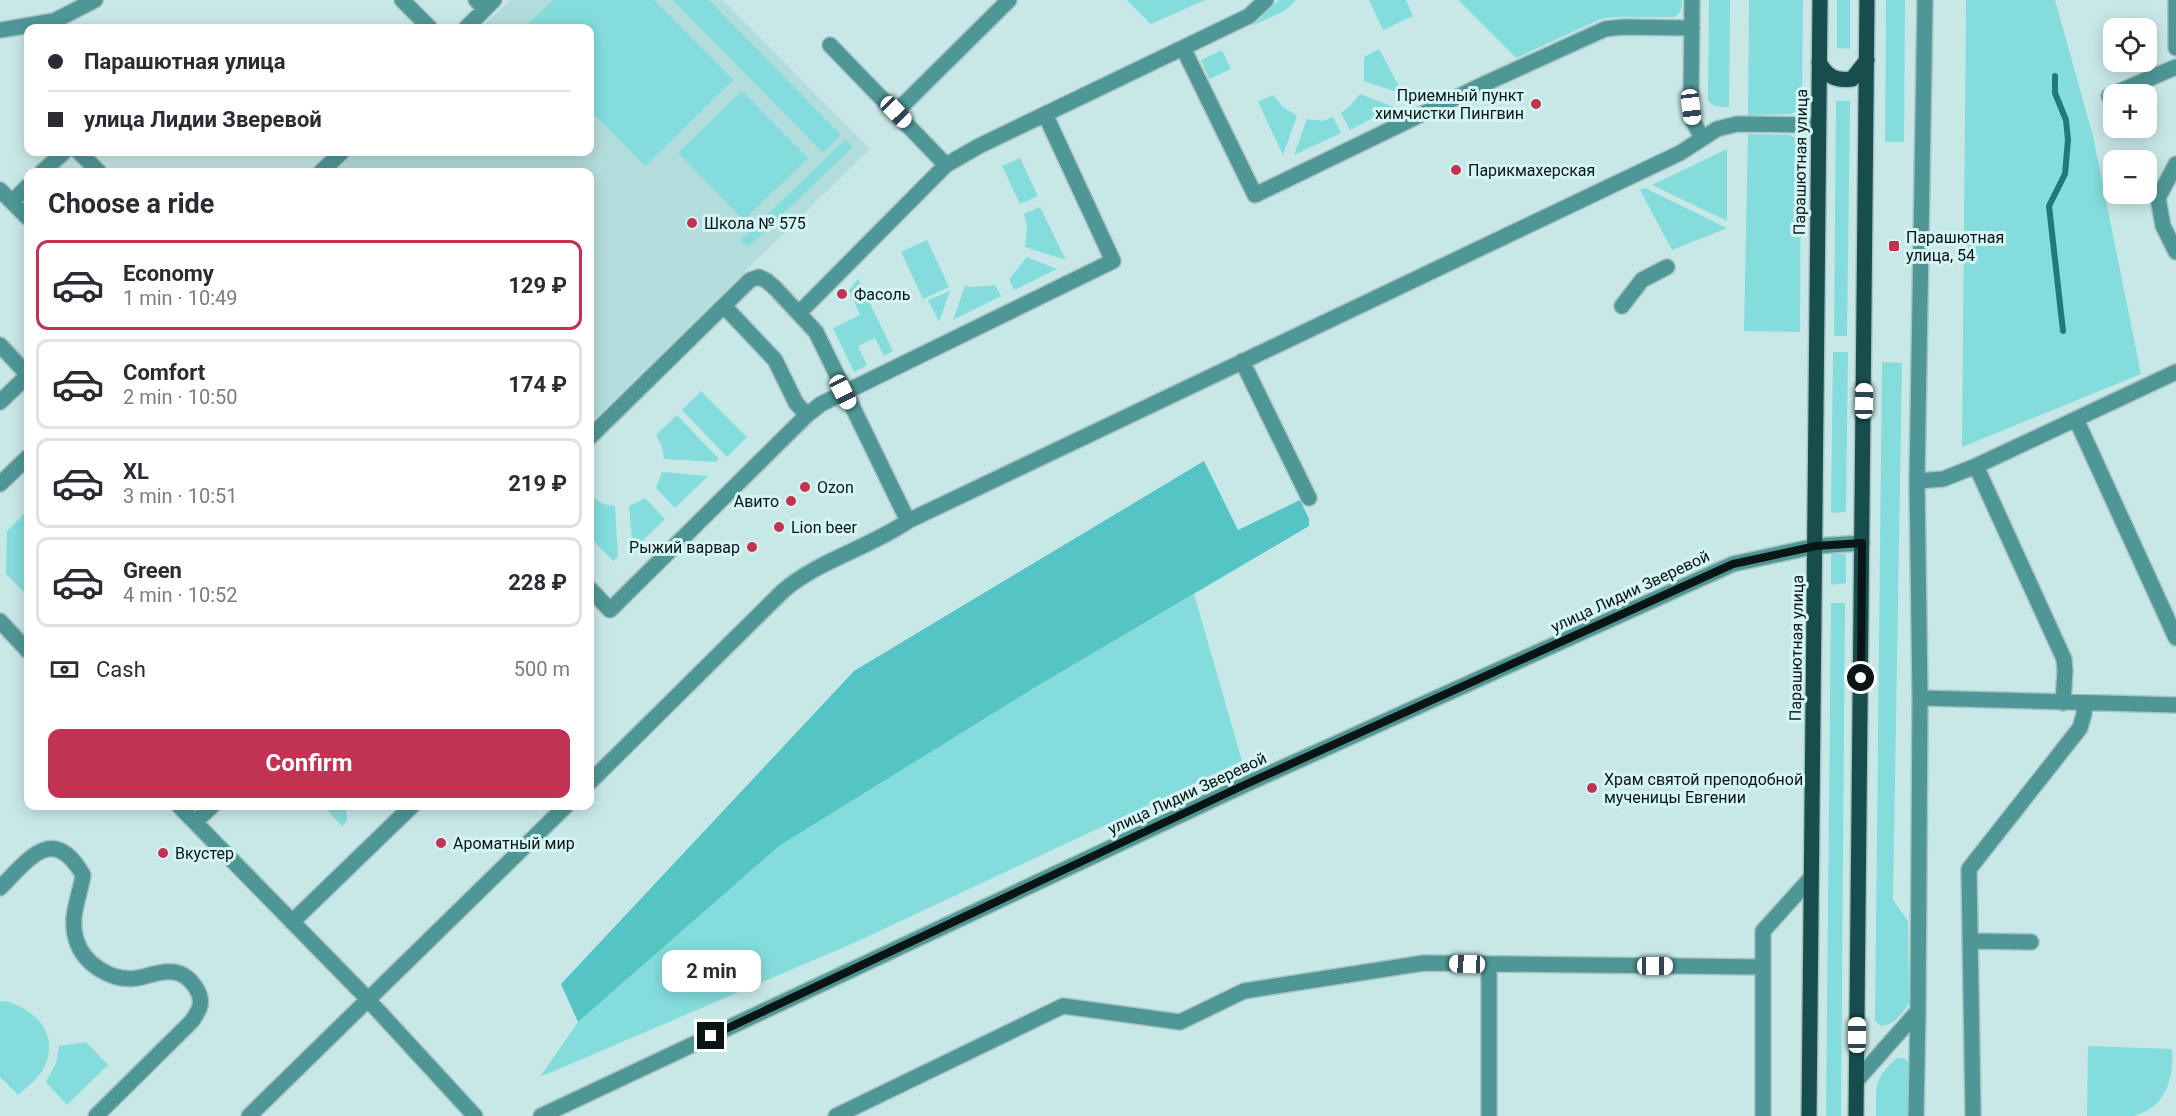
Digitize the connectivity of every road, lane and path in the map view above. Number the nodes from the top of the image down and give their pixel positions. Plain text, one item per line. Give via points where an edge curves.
1 (95, 0) edge
2 (402, 0) edge
3 (1009, 0) edge
4 (1266, 0) edge
5 (1692, 0) edge
6 (1820, 0) edge
7 (1868, 0) edge
8 (1925, 0) edge
9 (2176, 0) edge
10 (485, 3) edge
11 (36, 24) edge
12 (426, 24) edge
13 (469, 24) edge
14 (24, 26) edge
15 (1692, 28) junction
16 (0, 30) edge
17 (830, 45) dead end
18 (1183, 48) junction
19 (2176, 48) edge
20 (1867, 60) junction
21 (1819, 62) junction
22 (2176, 67) edge
23 (2137, 84) edge
24 (896, 112) junction
25 (1045, 114) junction
26 (1818, 124) junction
27 (1702, 138) junction
28 (60, 156) edge
29 (83, 156) edge
30 (338, 156) edge
31 (2176, 164) edge
32 (946, 165) junction
33 (46, 168) edge
34 (95, 168) edge
35 (325, 168) edge
36 (0, 190) edge
37 (24, 190) edge
38 (12, 202) junction
39 (24, 214) edge
40 (2176, 252) edge
41 (1667, 267) dead end
42 (724, 306) junction
43 (1622, 306) dead end
44 (799, 313) junction
45 (0, 345) edge
46 (1242, 362) junction
47 (24, 371) edge
48 (2176, 372) edge
49 (24, 379) edge
50 (843, 392) junction
51 (0, 402) edge
52 (807, 415) junction
53 (2076, 419) junction
54 (594, 433) edge
55 (24, 461) edge
56 (1976, 466) junction
57 (1917, 481) junction
58 (0, 484) edge
59 (1309, 498) dead end
60 (908, 521) junction
61 (1862, 543) junction
62 (1816, 546) junction
63 (594, 593) edge
64 (0, 621) edge
65 (2176, 638) edge
66 (24, 647) edge
67 (1920, 698) junction
68 (2063, 703) junction
69 (2084, 704) junction
70 (2176, 705) edge
71 (594, 778) edge
72 (183, 810) edge
73 (208, 810) edge
74 (408, 810) edge
75 (562, 810) edge
76 (195, 822) junction
77 (1810, 879) junction
78 (0, 888) edge
79 (292, 922) junction
80 (1972, 941) junction
81 (2031, 942) dead end
82 (1489, 964) junction
83 (1763, 967) junction
84 (368, 1000) junction
85 (1918, 1011) junction
86 (1857, 1080) junction
87 (96, 1116) edge
88 (249, 1116) edge
89 (474, 1116) edge
90 (541, 1116) edge
91 (836, 1116) edge
92 (1489, 1116) edge
93 (1763, 1116) edge
94 (1809, 1116) edge
95 (1856, 1116) edge
96 (1916, 1116) edge
97 (1973, 1116) edge

1 - 11 street via 54,21
2 - 12 street
3 - 24 street
4 - 18 street via 1249,16
5 - 15 street
6 - 21 main road, Парашютная улица
7 - 20 main road
8 - 57 street
9 - 19 street
10 - 13 street
14 - 16 street
15 - 18 street via 1623,27 1598,32 1255,195
15 - 27 street via 1691,107
17 - 24 street
18 - 25 street
20 - 21 main road via 1852,79 1842,80 1825,72
20 - 61 main road
21 - 26 main road, Парашютная улица
22 - 23 street
24 - 32 street
25 - 32 street
25 - 50 street via 1113,261
26 - 27 street via 1737,124
26 - 62 main road, Парашютная улица
27 - 46 street via 1680,153
28 - 33 street
29 - 34 street
30 - 35 street
31 - 40 street via 2158,198 2163,226
32 - 44 street
36 - 38 street
37 - 38 street
38 - 39 street
41 - 43 street via 1642,280
42 - 44 street via 750,280 759,277
42 - 52 street via 775,360 796,403
42 - 54 street
44 - 50 street via 816,332
45 - 47 street
46 - 59 street
46 - 60 street
48 - 53 street
49 - 51 street
50 - 52 street
50 - 60 street
52 - 63 street via 610,610
53 - 56 street
53 - 65 street
55 - 58 street
56 - 57 street via 1943,479
56 - 68 street via 2064,659
57 - 67 street
60 - 71 street via 794,582
61 - 62 street, улица Лидии Зверевой
61 - 86 main road
62 - 77 main road, Парашютная улица
62 - 90 street, улица Лидии Зверевой via 1733,564 1242,786
64 - 66 street
67 - 68 street
67 - 85 street
68 - 69 street
69 - 70 street
69 - 80 street via 2080,728 1969,869
72 - 76 street
73 - 76 street
74 - 79 street
75 - 84 street
76 - 79 street
77 - 83 street via 1763,931
77 - 94 main road, Парашютная улица
78 - 87 street via 44,849 61,850 74,860 83,875 73,915 76,940 89,962 111,976 135,978 176,972 191,981 200,995 200,1008 192,1021
79 - 84 street
80 - 81 street
80 - 97 street
82 - 83 street
82 - 91 street via 1424,963 1244,991 1180,1022 1063,1006
82 - 92 street
83 - 93 street
84 - 88 street
84 - 89 street
85 - 86 street
85 - 96 street
86 - 95 main road

